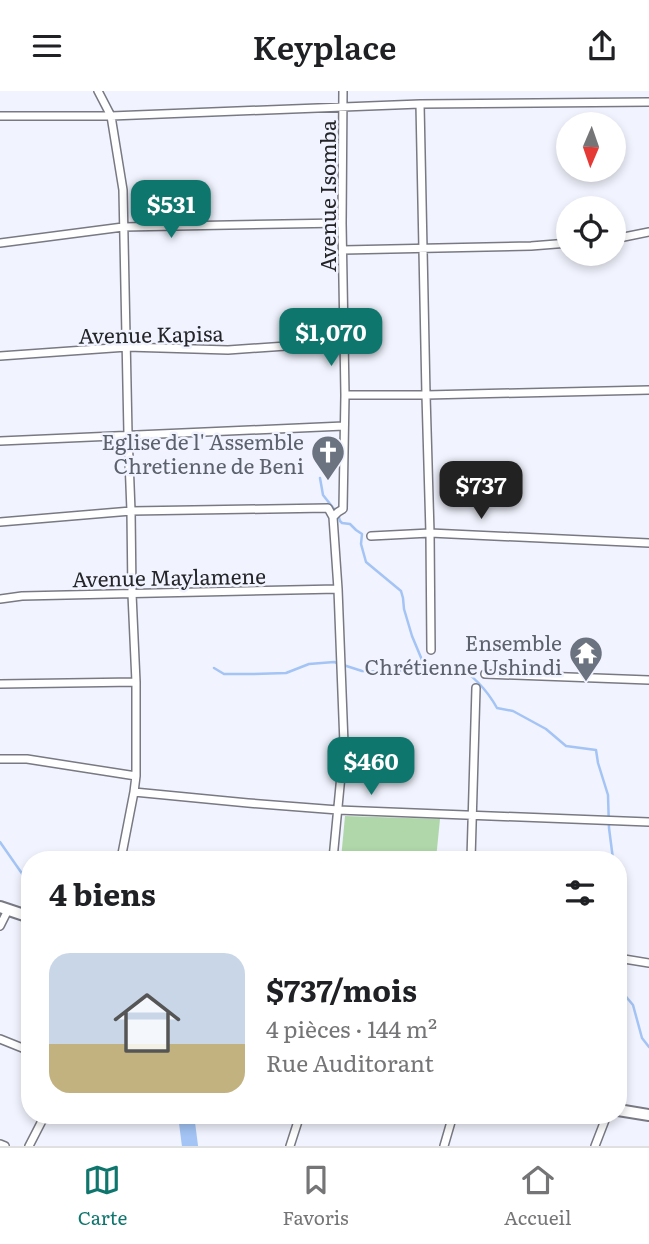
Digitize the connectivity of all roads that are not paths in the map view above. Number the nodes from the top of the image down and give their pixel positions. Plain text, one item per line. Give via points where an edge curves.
1 (98, 91) edge
2 (343, 91) edge
3 (649, 102) edge
4 (420, 104) junction
5 (343, 107) junction
6 (0, 116) edge
7 (111, 116) junction
8 (342, 223) junction
9 (123, 227) junction
10 (649, 232) edge
11 (626, 237) edge
12 (0, 243) edge
13 (556, 244) edge
14 (423, 248) junction
15 (343, 250) junction
16 (344, 342) junction
17 (127, 347) junction
18 (0, 356) edge
19 (649, 390) edge
20 (345, 395) junction
21 (426, 395) junction
22 (344, 426) junction
23 (128, 434) junction
24 (0, 441) edge
25 (131, 511) junction
26 (336, 514) junction
27 (0, 522) edge
28 (430, 533) junction
29 (371, 536) dead end
30 (649, 543) edge
31 (338, 589) junction
32 (132, 594) junction
33 (0, 599) edge
34 (431, 650) dead end
35 (485, 674) dead end
36 (649, 680) edge
37 (135, 682) junction
38 (0, 684) edge
39 (476, 688) dead end
40 (0, 759) edge
41 (136, 776) junction
42 (134, 792) junction
43 (338, 810) junction
44 (472, 814) junction
45 (649, 822) edge
46 (123, 851) edge
47 (334, 851) edge
48 (471, 851) edge
49 (4, 908) edge
50 (21, 914) edge
51 (0, 926) edge
52 (627, 959) edge
53 (649, 963) edge
54 (0, 1039) edge
55 (21, 1047) edge
56 (627, 1111) edge
57 (649, 1115) edge
58 (40, 1124) edge
59 (297, 1124) edge
60 (450, 1124) edge
61 (604, 1124) edge
62 (0, 1144) edge
63 (5, 1146) edge
64 (29, 1146) edge
65 (290, 1146) edge
66 (444, 1146) edge
67 (595, 1146) edge

1 - 7 street
2 - 5 street, Avenue Isomba
3 - 4 street
4 - 5 street
4 - 14 street
5 - 7 street
5 - 8 street, Avenue Isomba
6 - 7 street
7 - 9 street via 123,190
8 - 9 street
8 - 15 street, Avenue Isomba
9 - 12 street
9 - 17 street
10 - 11 street
13 - 14 street
14 - 15 street
14 - 21 street
15 - 16 street, Avenue Isomba
16 - 17 street, Avenue Kapisa via 228,350
16 - 20 street, Avenue Isomba
17 - 18 street, Avenue Kapisa
17 - 23 street
19 - 21 street
20 - 21 street
20 - 22 street, Avenue Isomba
21 - 28 street
22 - 23 street
22 - 26 street, Avenue Isomba via 343,509
23 - 24 street
23 - 25 street
25 - 26 street via 328,508
25 - 27 street
25 - 32 street
26 - 31 street, Avenue Isomba
28 - 29 street
28 - 30 street
28 - 34 street
31 - 32 street, Avenue Maylamene
31 - 43 street, Avenue Isomba via 344,744
32 - 33 street, Avenue Maylamene
32 - 37 street
35 - 36 street
37 - 38 street
37 - 41 street
39 - 44 street
40 - 41 street
41 - 42 street
42 - 43 street
42 - 46 street
43 - 44 street
43 - 47 street, Avenue Isomba
44 - 45 street
44 - 48 street
49 - 50 main road
49 - 51 street
52 - 53 street
54 - 55 street
56 - 57 main road
58 - 64 street
59 - 65 street
60 - 66 street
61 - 67 street
62 - 63 street

